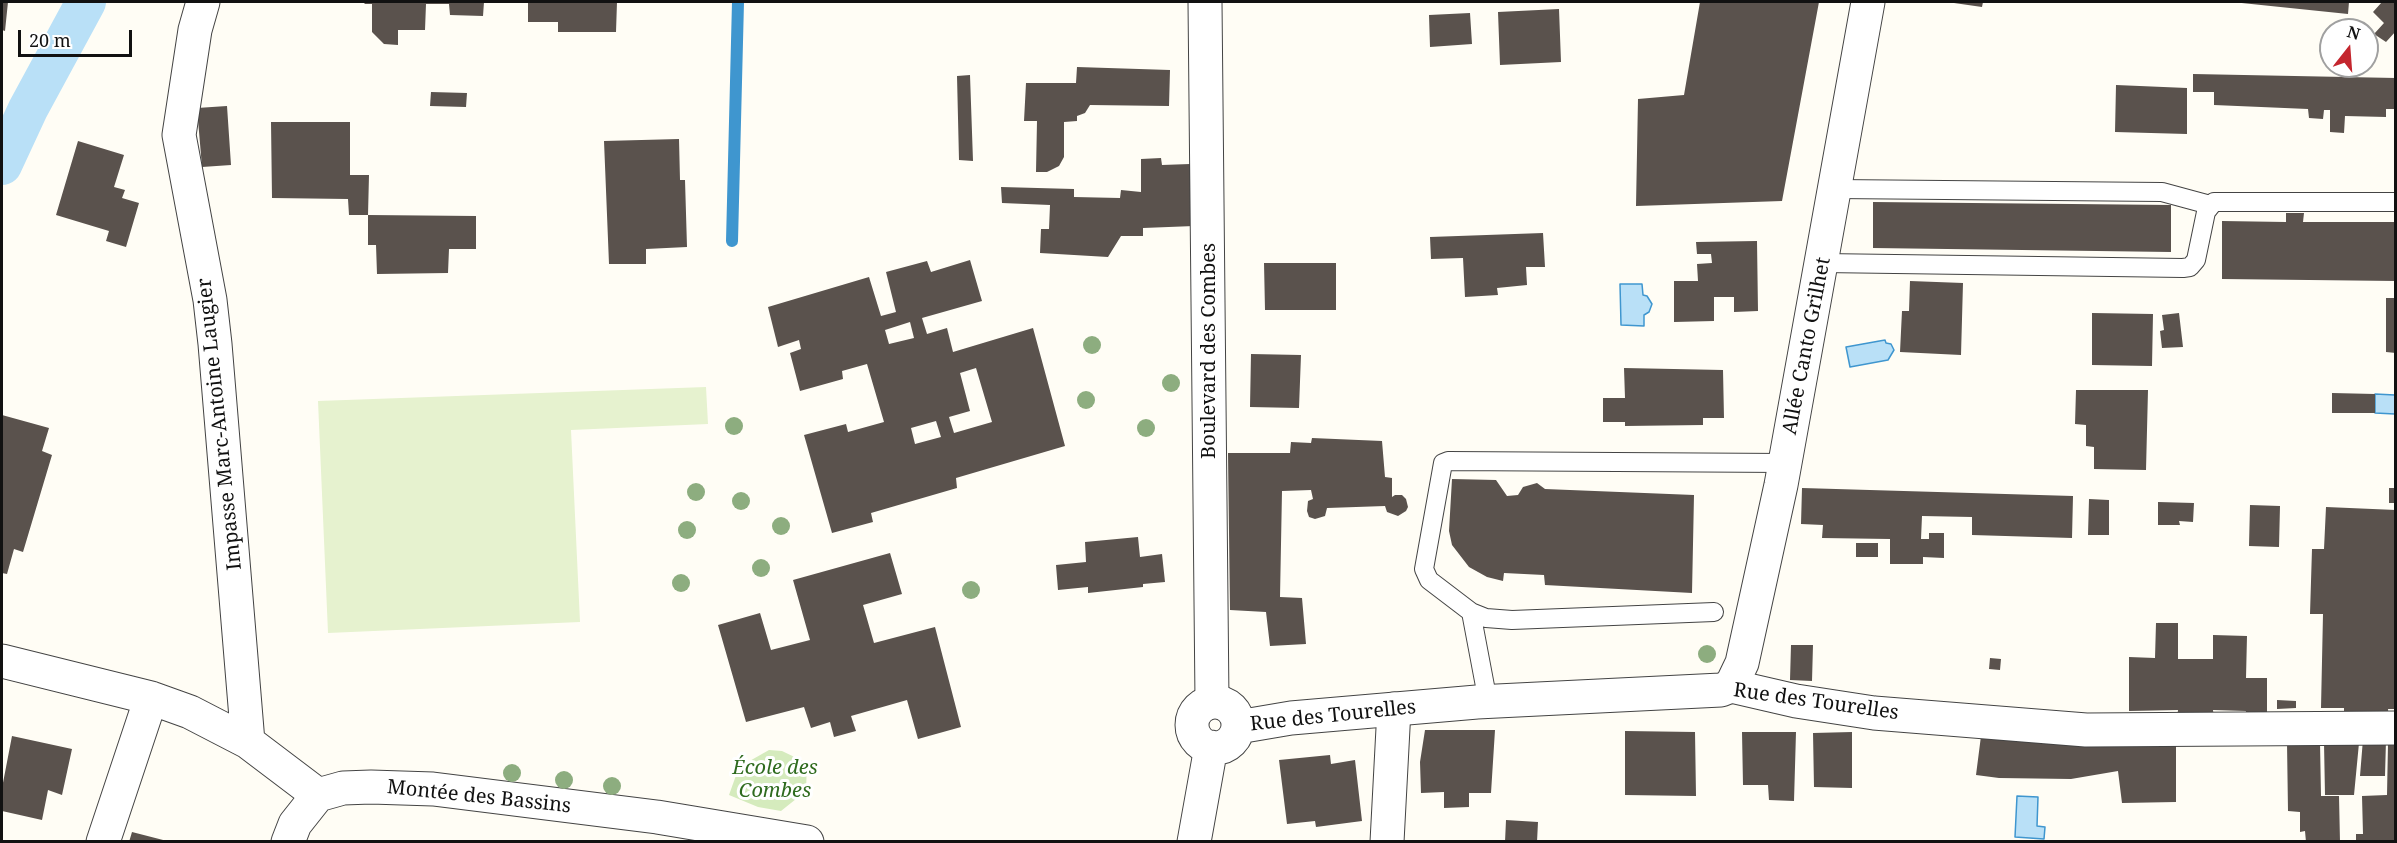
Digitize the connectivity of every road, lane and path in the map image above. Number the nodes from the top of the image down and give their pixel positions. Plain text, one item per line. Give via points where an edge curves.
1 (203, 2) edge
2 (1205, 2) edge
3 (1868, 2) edge
4 (1836, 189) junction
5 (2396, 202) edge
6 (2210, 204) junction
7 (1823, 263) junction
8 (1785, 463) junction
9 (1472, 612) junction
10 (1714, 612) dead end
11 (2, 661) edge
12 (1731, 686) junction
13 (151, 698) junction
14 (1212, 701) junction
15 (1488, 702) junction
16 (1394, 709) junction
17 (1238, 727) junction
18 (2396, 728) edge
19 (248, 742) junction
20 (1211, 747) junction
21 (318, 795) junction
22 (104, 842) edge
23 (288, 842) edge
24 (807, 842) edge
25 (1194, 842) edge
26 (1387, 842) edge

1 - 19 street, Impasse Marc-Antoine Laugier via 179,135 210,300
2 - 14 street, Boulevard des Combes
3 - 4 street, Allée Canto Grilhet
4 - 6 lane via 2162,192
4 - 7 street, Allée Canto Grilhet
5 - 6 lane
6 - 7 lane via 2198,255 2188,267
7 - 8 street, Allée Canto Grilhet
8 - 9 lane via 1443,463 1424,569 1429,580
8 - 12 street, Allée Canto Grilhet via 1749,633 1738,675
9 - 10 lane via 1486,618 1512,620
9 - 15 lane
11 - 13 street
12 - 15 street, Rue des Tourelles via 1720,690
12 - 18 street, Rue des Tourelles via 1874,713 2086,730
13 - 19 street via 190,712
13 - 22 street
14 - 17 street via 1231,708
14 - 20 street via 1194,713 1191,728 1198,741
15 - 16 street, Rue des Tourelles
16 - 17 street, Rue des Tourelles
16 - 26 street
17 - 20 street via 1226,746
19 - 21 street
20 - 25 street
21 - 23 street via 295,824
21 - 24 street, Montée des Bassins via 343,788 433,789 657,817

